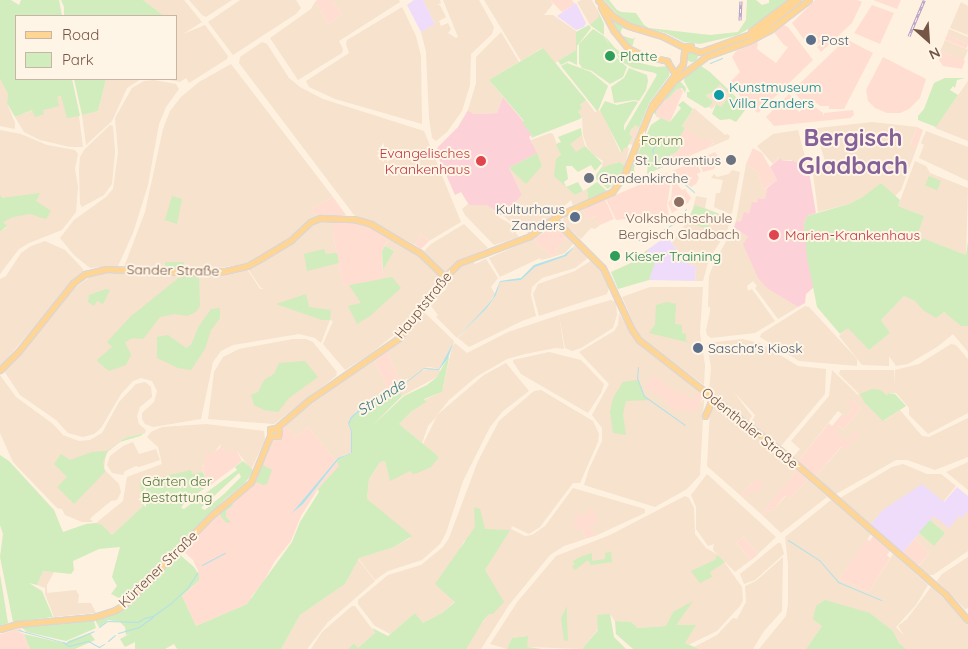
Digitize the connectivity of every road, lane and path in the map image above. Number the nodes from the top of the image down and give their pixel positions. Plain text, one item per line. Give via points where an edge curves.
1 (599, 0) edge
2 (792, 0) edge
3 (798, 0) edge
4 (808, 0) edge
5 (761, 30) junction
6 (740, 39) junction
7 (734, 46) junction
8 (684, 49) junction
9 (700, 54) junction
10 (687, 64) junction
11 (675, 77) junction
12 (554, 219) junction
13 (446, 277) junction
14 (0, 370) edge
15 (718, 403) junction
16 (705, 416) dead end
17 (270, 436) joint
18 (968, 620) edge
19 (0, 629) edge

1 - 8 main road via 621,21 638,30 670,39
1 - 11 main road via 614,31 628,48 663,59 670,64
2 - 6 main road
3 - 5 main road
4 - 7 main road via 770,30
5 - 6 main road
5 - 7 main road
6 - 9 main road
7 - 9 main road via 705,57
8 - 9 main road
8 - 10 main road
9 - 10 main road via 697,64
10 - 11 main road
11 - 12 main road, Hauptstraße via 651,111 624,175 610,193
12 - 13 main road, Hauptstraße via 534,234 459,263
12 - 15 main road, Odenthaler Straße via 600,264 637,338
13 - 14 main road, Sander Straße via 414,249 371,224 354,219 320,218 310,222 282,246 240,267 205,273 106,269 85,274 73,283
13 - 17 main road, Hauptstraße via 399,338 309,400 276,428 278,436
15 - 16 main road via 710,404
15 - 18 main road, Odenthaler Straße via 758,431 913,566
17 - 19 main road, Kürtener Straße via 250,482 212,515 125,604 94,617 18,624

